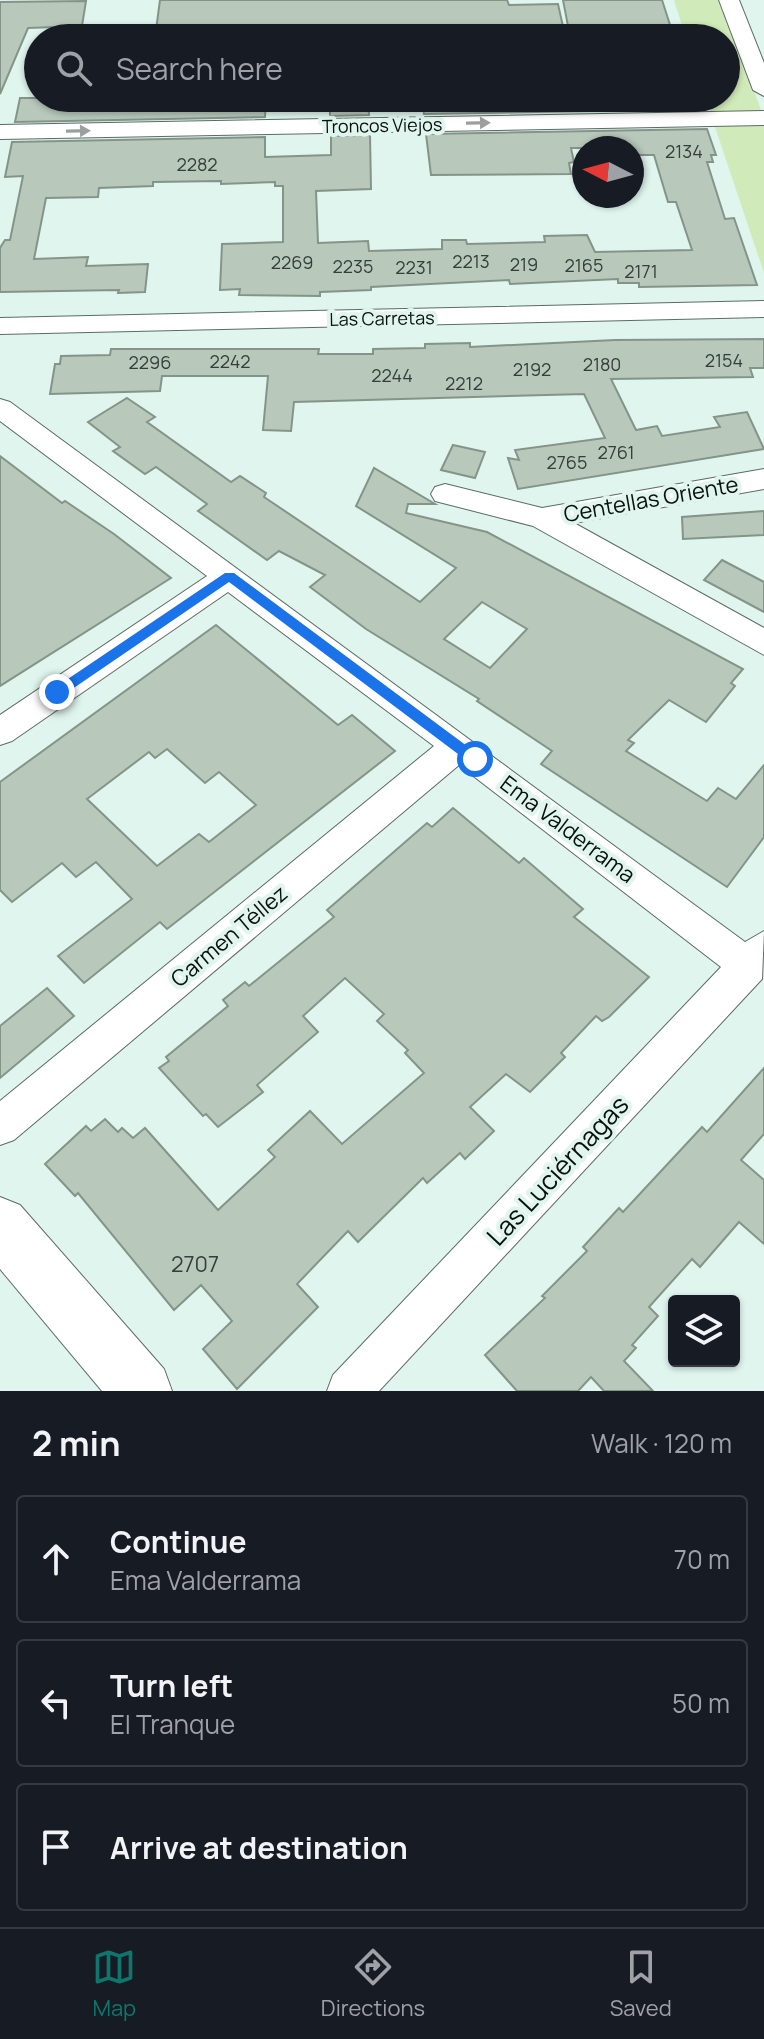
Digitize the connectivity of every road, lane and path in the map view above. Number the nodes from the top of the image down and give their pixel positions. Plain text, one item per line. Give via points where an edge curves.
1 (729, 0) edge
2 (738, 24) edge
3 (740, 28) edge
4 (764, 90) edge
5 (764, 118) edge
6 (0, 132) edge
7 (764, 309) edge
8 (0, 326) edge
9 (0, 408) edge
10 (764, 479) edge
11 (445, 494) dead end
12 (542, 518) junction
13 (230, 576) junction
14 (764, 643) edge
15 (0, 732) edge
16 (458, 746) junction
17 (756, 957) edge
18 (0, 1126) edge
19 (0, 1225) edge
20 (142, 1391) edge
21 (349, 1391) edge

1 - 2 street
3 - 4 street
6 -> 5 street, Troncos Viejos
7 - 8 street, Las Carretas
9 - 13 street, Ema Valderrama
10 - 12 street, Centellas Oriente
11 - 12 street, Centellas Oriente
12 - 14 street
13 - 15 street
13 - 16 street, Ema Valderrama
16 - 17 street, Ema Valderrama
16 - 18 street, Carmen Téllez
17 - 21 street, Las Luciérnagas
19 - 20 main road

